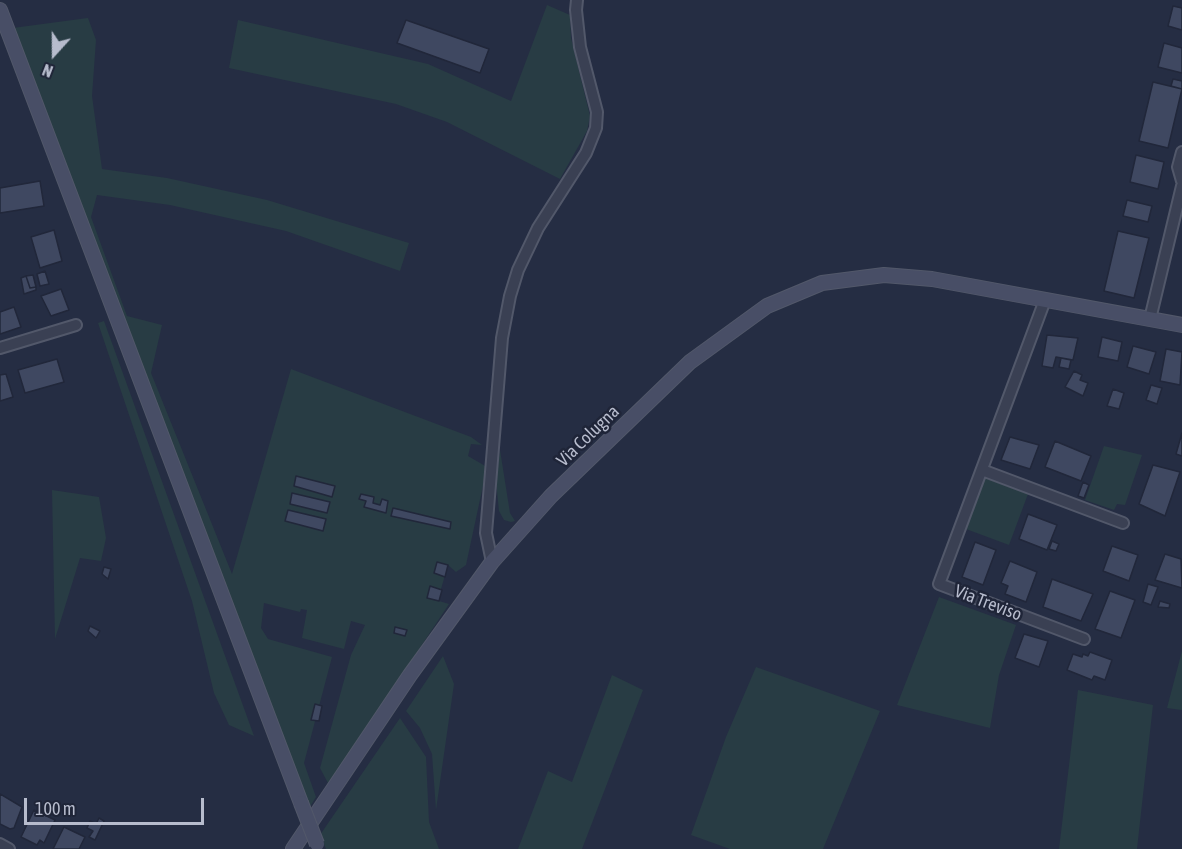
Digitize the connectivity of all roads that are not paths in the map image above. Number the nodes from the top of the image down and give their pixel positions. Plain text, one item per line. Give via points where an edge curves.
1 (577, 0) edge
2 (0, 10) edge
3 (1182, 152) edge
4 (1182, 181) edge
5 (1182, 186) edge
6 (1045, 300) junction
7 (1150, 319) junction
8 (76, 325) dead end
9 (1182, 325) edge
10 (0, 348) edge
11 (982, 470) junction
12 (1123, 523) dead end
13 (492, 562) junction
14 (1084, 639) dead end
15 (0, 844) edge
16 (318, 847) edge
17 (9, 849) edge
18 (293, 849) edge

1 - 13 street via 580,47 597,112 596,128 586,153 538,228 510,296 502,338 486,533
2 - 16 street, bridge
3 - 4 street via 1178,167
5 - 7 street
6 - 7 street, Via Colugna
6 - 11 street, Via Treviso
6 - 13 street, Via Colugna via 932,279 885,275 841,279 795,292 742,322 690,362 551,496
7 - 9 street, Via Colugna
8 - 10 street
11 - 12 street
11 - 14 street, Via Treviso via 939,584
13 - 18 street, Via Colugna
15 - 17 street

